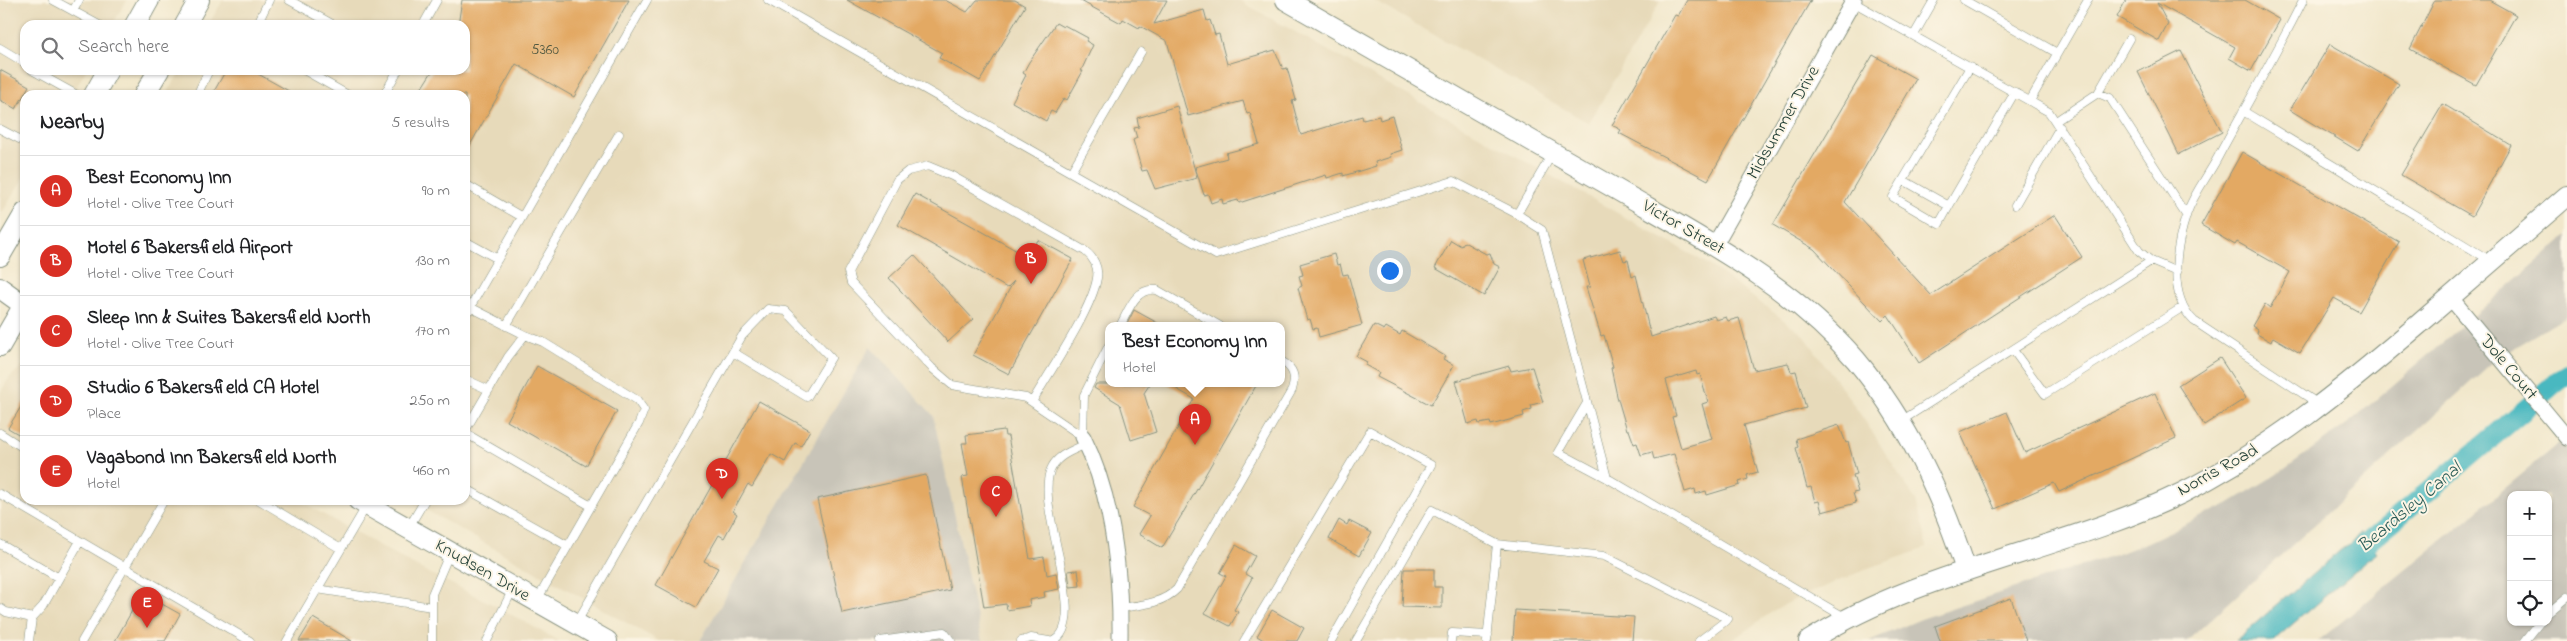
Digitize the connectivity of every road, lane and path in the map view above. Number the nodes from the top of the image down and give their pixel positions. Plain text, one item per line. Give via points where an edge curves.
1 (53, 0) edge
2 (79, 0) edge
3 (149, 0) edge
4 (199, 0) edge
5 (269, 0) edge
6 (289, 0) edge
7 (437, 0) edge
8 (647, 0) edge
9 (768, 0) edge
10 (1286, 0) edge
11 (1934, 0) edge
12 (1964, 0) edge
13 (2088, 0) edge
14 (2303, 0) edge
15 (1853, 1) edge
16 (73, 11) junction
17 (90, 20) edge
18 (138, 20) edge
19 (187, 20) edge
20 (259, 20) edge
21 (325, 20) edge
22 (426, 20) edge
23 (1914, 35) junction
24 (2129, 38) dead end
25 (0, 48) edge
26 (1141, 52) dead end
27 (2057, 53) junction
28 (20, 60) edge
29 (1970, 67) junction
30 (41, 75) edge
31 (105, 75) edge
32 (156, 75) edge
33 (207, 75) edge
34 (313, 75) edge
35 (395, 75) edge
36 (68, 90) edge
37 (97, 90) edge
38 (147, 90) edge
39 (199, 90) edge
40 (339, 90) edge
41 (387, 90) edge
42 (2015, 92) junction
43 (2098, 94) junction
44 (2030, 101) junction
45 (2243, 111) junction
46 (2058, 124) junction
47 (0, 128) edge
48 (619, 134) dead end
49 (20, 139) edge
50 (1553, 153) junction
51 (1071, 172) junction
52 (1903, 180) junction
53 (470, 187) edge
54 (2567, 196) edge
55 (2015, 204) dead end
56 (1949, 206) junction
57 (1517, 214) junction
58 (2186, 215) junction
59 (522, 217) junction
60 (20, 222) edge
61 (470, 244) edge
62 (1714, 246) junction
63 (0, 256) edge
64 (498, 259) junction
65 (2151, 261) junction
66 (2491, 261) junction
67 (2177, 272) junction
68 (0, 288) edge
69 (2450, 298) junction
70 (20, 302) edge
71 (470, 307) joint
72 (2183, 307) junction
73 (20, 313) edge
74 (1122, 322) edge
75 (1213, 322) edge
76 (506, 326) junction
77 (526, 335) junction
78 (0, 346) edge
79 (2013, 350) junction
80 (733, 352) junction
81 (1105, 353) edge
82 (1285, 364) edge
83 (470, 381) edge
84 (489, 390) junction
85 (1032, 402) junction
86 (1587, 403) junction
87 (2322, 406) junction
88 (1901, 421) junction
89 (470, 423) edge
90 (0, 433) edge
91 (470, 435) edge
92 (2567, 438) edge
93 (1085, 440) junction
94 (20, 446) edge
95 (1607, 478) junction
96 (470, 491) edge
97 (0, 494) edge
98 (161, 505) edge
99 (267, 505) edge
100 (358, 505) edge
101 (367, 505) edge
102 (422, 505) edge
103 (591, 506) junction
104 (408, 529) junction
105 (80, 541) junction
106 (0, 544) edge
107 (1497, 544) junction
108 (568, 546) junction
109 (341, 549) junction
110 (450, 552) junction
111 (126, 568) junction
112 (1966, 570) junction
113 (59, 578) junction
114 (318, 589) junction
115 (513, 589) junction
116 (2567, 598) edge
117 (536, 602) junction
118 (432, 607) junction
119 (0, 608) edge
120 (1120, 608) junction
121 (2552, 610) edge
122 (32, 618) junction
123 (1848, 619) junction
124 (576, 624) junction
125 (2537, 626) edge
126 (1488, 638) edge
127 (600, 639) edge
128 (29, 641) edge
129 (82, 641) edge
130 (250, 641) edge
131 (287, 641) edge
132 (432, 641) edge
133 (487, 641) edge
134 (880, 641) edge
135 (951, 641) edge
136 (1021, 641) edge
137 (1049, 641) edge
138 (1054, 641) edge
139 (1120, 641) edge
140 (1244, 641) edge
141 (1331, 641) edge
142 (1356, 641) edge
143 (1451, 641) edge
144 (1699, 641) edge
145 (1808, 641) edge
146 (2525, 641) edge

1 - 16 lane
2 - 16 lane
3 - 18 street
4 - 19 street
5 - 20 lane
6 - 21 lane
7 - 22 lane
8 - 59 lane
9 - 51 lane
10 - 50 street, Victor Street
11 - 23 lane
12 - 27 lane
13 - 27 lane
14 - 45 lane
15 - 23 lane
15 - 62 street, Midsummer Drive
16 - 17 lane
23 - 29 lane
24 - 43 lane
25 - 28 lane
26 - 51 lane
27 - 44 lane
29 - 42 lane
29 - 52 lane
30 - 36 lane
31 - 37 street
32 - 38 street
33 - 39 lane
34 - 40 lane
35 - 41 lane
42 - 44 lane
42 - 56 lane
43 - 46 lane
43 - 58 lane via 2110,98
44 - 46 lane via 2049,112
45 - 58 lane
45 - 66 lane
46 - 55 lane
46 - 65 lane via 2132,241
47 - 49 lane
48 - 76 lane
50 - 57 lane
50 - 62 street, Victor Street
51 - 57 lane via 1216,254 1453,181
52 - 56 lane
52 - 56 lane via 1893,197 1939,224
53 - 59 lane
54 - 66 street, Norris Road
57 - 86 lane via 1542,230
58 - 67 lane
59 - 64 lane
60 - 63 street
61 - 64 lane
62 - 88 street, Victor Street via 1783,292 1817,320 1854,358
64 - 71 lane
65 - 67 lane
65 - 79 lane
66 - 69 street, Norris Road
67 - 72 lane
68 - 70 street
69 - 87 street, Norris Road
69 - 92 street, Dole Court
71 - 76 lane
72 - 79 lane via 2045,394
72 - 87 lane via 2201,326
73 - 78 street
74 - 75 lane via 1142,290 1149,289 1157,290
76 - 77 lane
77 - 84 lane via 508,357
77 - 103 lane via 543,342 637,400 644,410
79 - 88 lane
80 - 80 lane via 742,336 768,309 786,311 831,358 807,397
80 - 124 lane
81 - 93 lane via 1084,395
82 - 120 lane via 1293,371 1292,390 1177,589 1151,603
83 - 84 lane
84 - 89 lane
85 - 85 lane via 1007,394 952,386 851,283 848,272 897,180 908,172 928,166 952,176 1085,251 1096,264 1098,276 1090,301
85 - 93 lane
86 - 95 lane
86 - 95 lane via 1558,452
87 - 112 street, Norris Road via 2234,465 2182,493 2128,517
88 - 112 street, Victor Street via 1949,518
90 - 94 lane
91 - 103 lane
93 - 120 street via 1105,496 1116,552
93 - 138 lane via 1051,467 1046,486 1066,597 1065,626 1060,638
95 - 123 lane
96 - 108 lane
97 - 105 lane
98 - 111 lane
99 - 109 lane
100 - 109 lane
101 - 104 street, Knudsen Drive
102 - 104 lane
103 - 108 lane
104 - 110 street, Knudsen Drive
105 - 111 lane
105 - 113 lane
106 - 113 lane
107 - 126 lane
107 - 142 lane via 1432,510
107 - 144 lane via 1604,556 1728,619
108 - 117 lane
109 - 114 lane
110 - 115 street, Knudsen Drive
110 - 118 lane via 432,594
111 - 129 lane
111 - 130 lane
112 - 123 street, Norris Road via 1876,604
113 - 122 lane
114 - 118 lane
114 - 131 lane
115 - 117 street, Knudsen Drive
115 - 133 lane
116 - 121 lane
117 - 124 street, Knudsen Drive
118 - 132 lane
119 - 122 lane
120 - 139 street
122 - 128 lane
123 - 145 street, Norris Road
124 - 127 street, Knudsen Drive
125 - 146 lane
126 - 143 lane via 1452,633
134 - 135 lane via 944,632
136 - 137 lane via 1031,638
140 - 141 lane via 1370,431 1432,465

